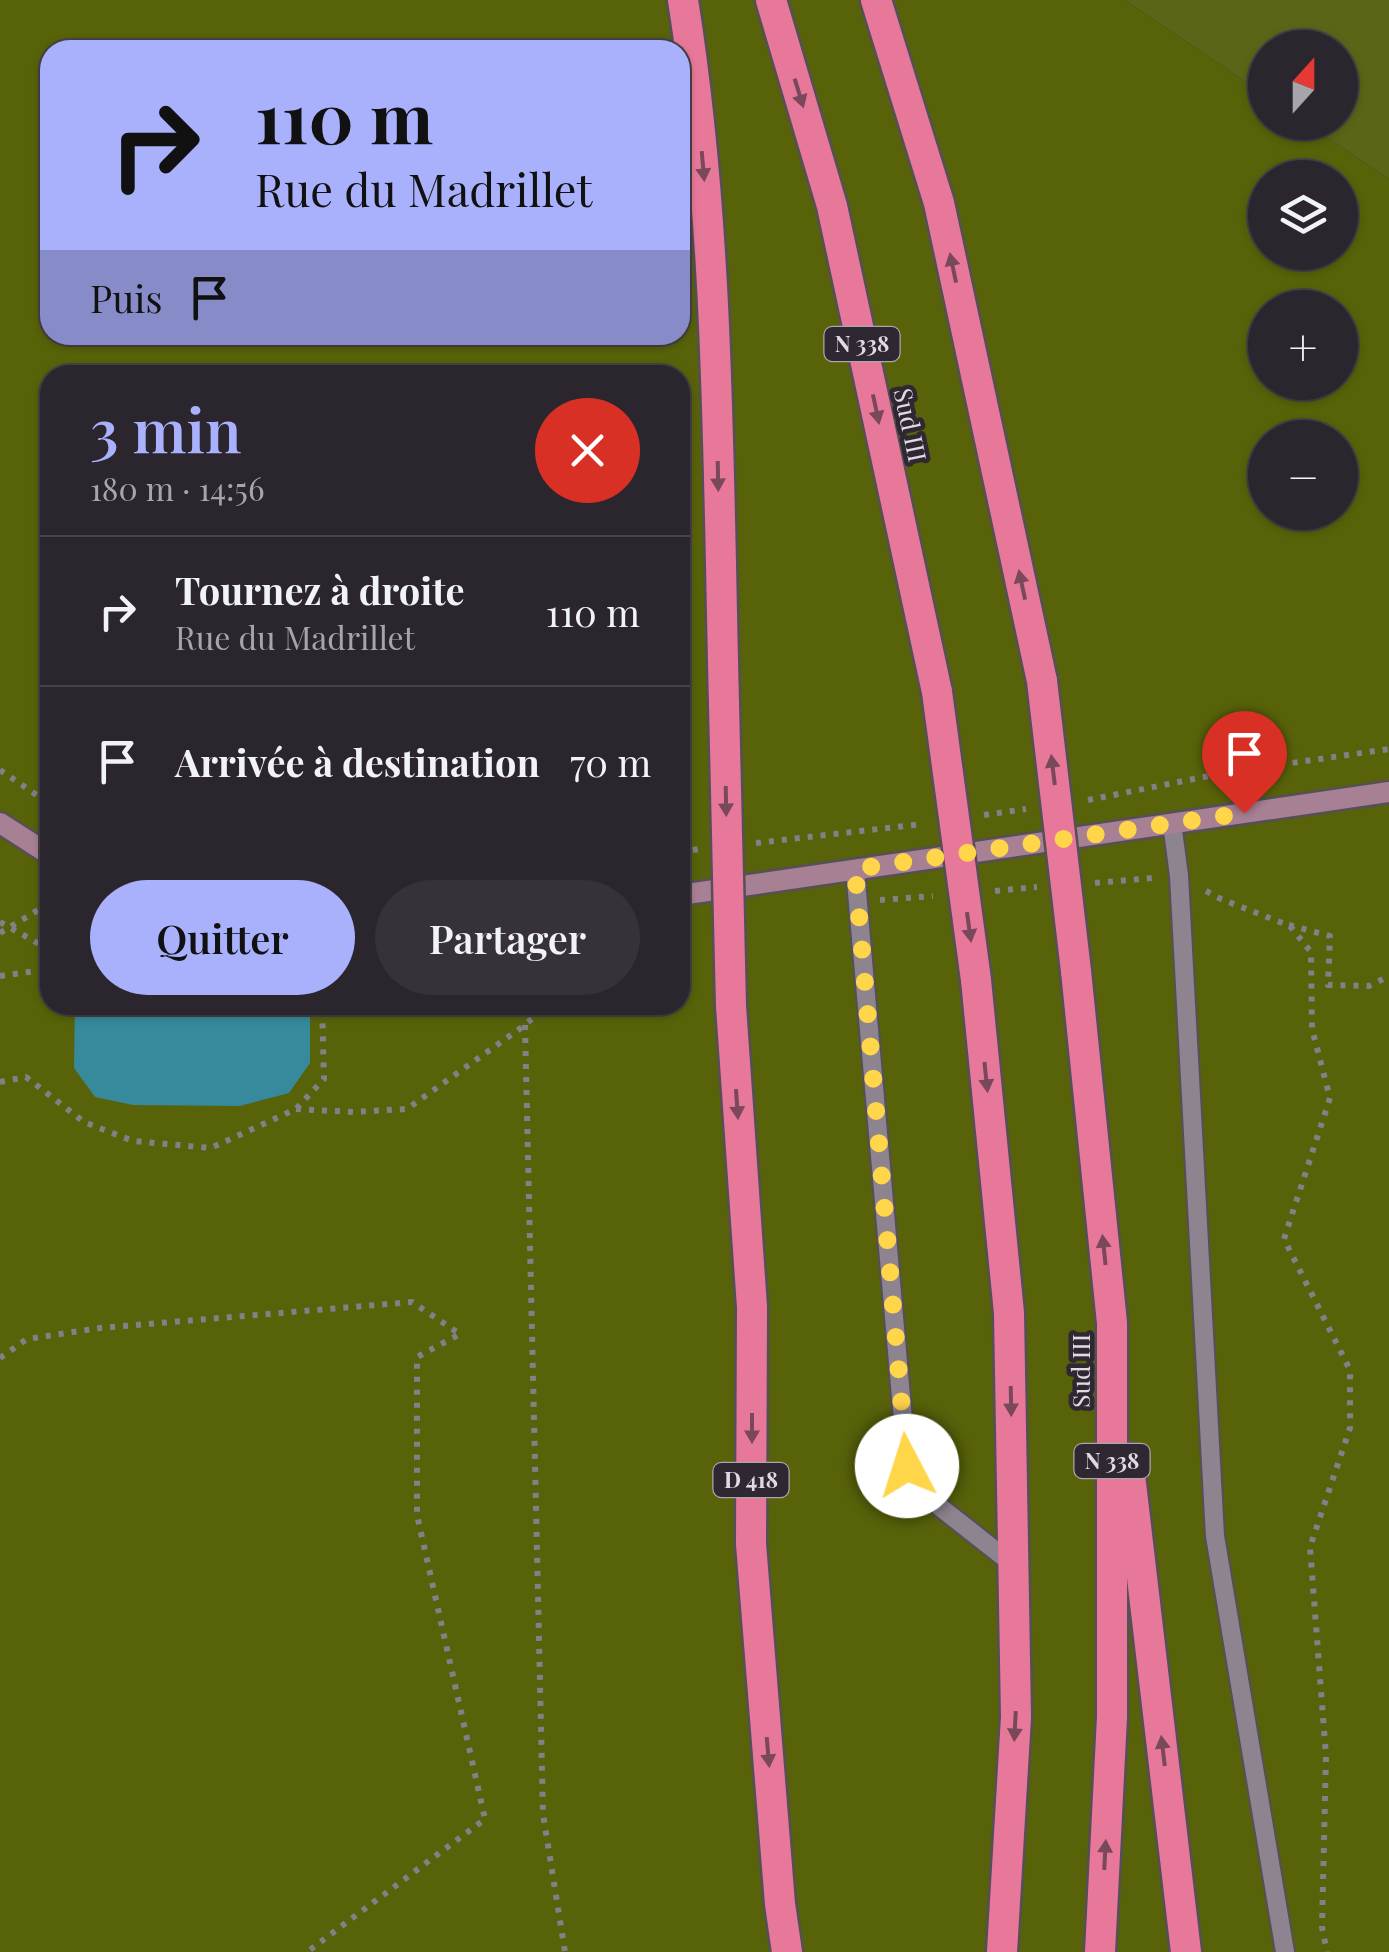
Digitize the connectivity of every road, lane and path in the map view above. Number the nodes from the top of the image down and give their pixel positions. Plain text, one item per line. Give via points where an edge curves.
1 (682, 0) edge
2 (771, 0) edge
3 (876, 0) edge
4 (689, 40) edge
5 (690, 48) edge
6 (0, 770) edge
7 (1389, 792) edge
8 (40, 797) edge
9 (0, 823) edge
10 (1172, 823) junction
11 (40, 849) edge
12 (855, 869) junction
13 (1179, 876) junction
14 (690, 894) edge
15 (40, 909) edge
16 (0, 922) edge
17 (10, 928) junction
18 (0, 933) edge
19 (40, 944) edge
20 (40, 970) edge
21 (0, 976) edge
22 (322, 1015) edge
23 (536, 1015) edge
24 (525, 1025) junction
25 (0, 1082) edge
26 (296, 1109) junction
27 (1112, 1323) junction
28 (0, 1358) edge
29 (1015, 1566) junction
30 (307, 1952) edge
31 (565, 1952) edge
32 (787, 1952) edge
33 (1002, 1952) edge
34 (1100, 1952) edge
35 (1186, 1952) edge
36 (1285, 1952) edge
37 (1326, 1952) edge

1 -> 4 highway, D 418, bridge
2 -> 29 highway, Sud III / N 338, bridge via 832,206 937,692 976,980 1009,1313
27 -> 3 highway, Sud III / N 338, bridge via 1042,681 938,203
5 -> 32 highway, D 418, bridge via 716,379 730,1006 752,1307 751,1544
6 - 8 path
7 - 10 street
9 - 11 street
10 - 12 street
10 - 13 lane
12 - 14 street
12 - 29 lane via 907,1466 940,1507
13 - 36 lane via 1214,1536
13 - 37 path via 1290,926 1311,952 1312,1030 1330,1098 1284,1239 1350,1370 1350,1428 1310,1547 1326,1756
15 - 17 path
16 - 17 path
17 - 18 path
17 - 19 path
20 - 21 path
22 - 26 path via 324,1079
23 - 24 path
24 - 26 path via 407,1109
24 - 31 path via 543,1814
25 - 26 path via 26,1077 84,1122 134,1141 211,1148
34 -> 27 highway, Sud III / N 338 via 1112,1717
35 -> 27 highway
28 - 30 path via 27,1339 100,1328 412,1302 460,1334 417,1356 416,1515 486,1819
29 -> 33 highway via 1016,1717

